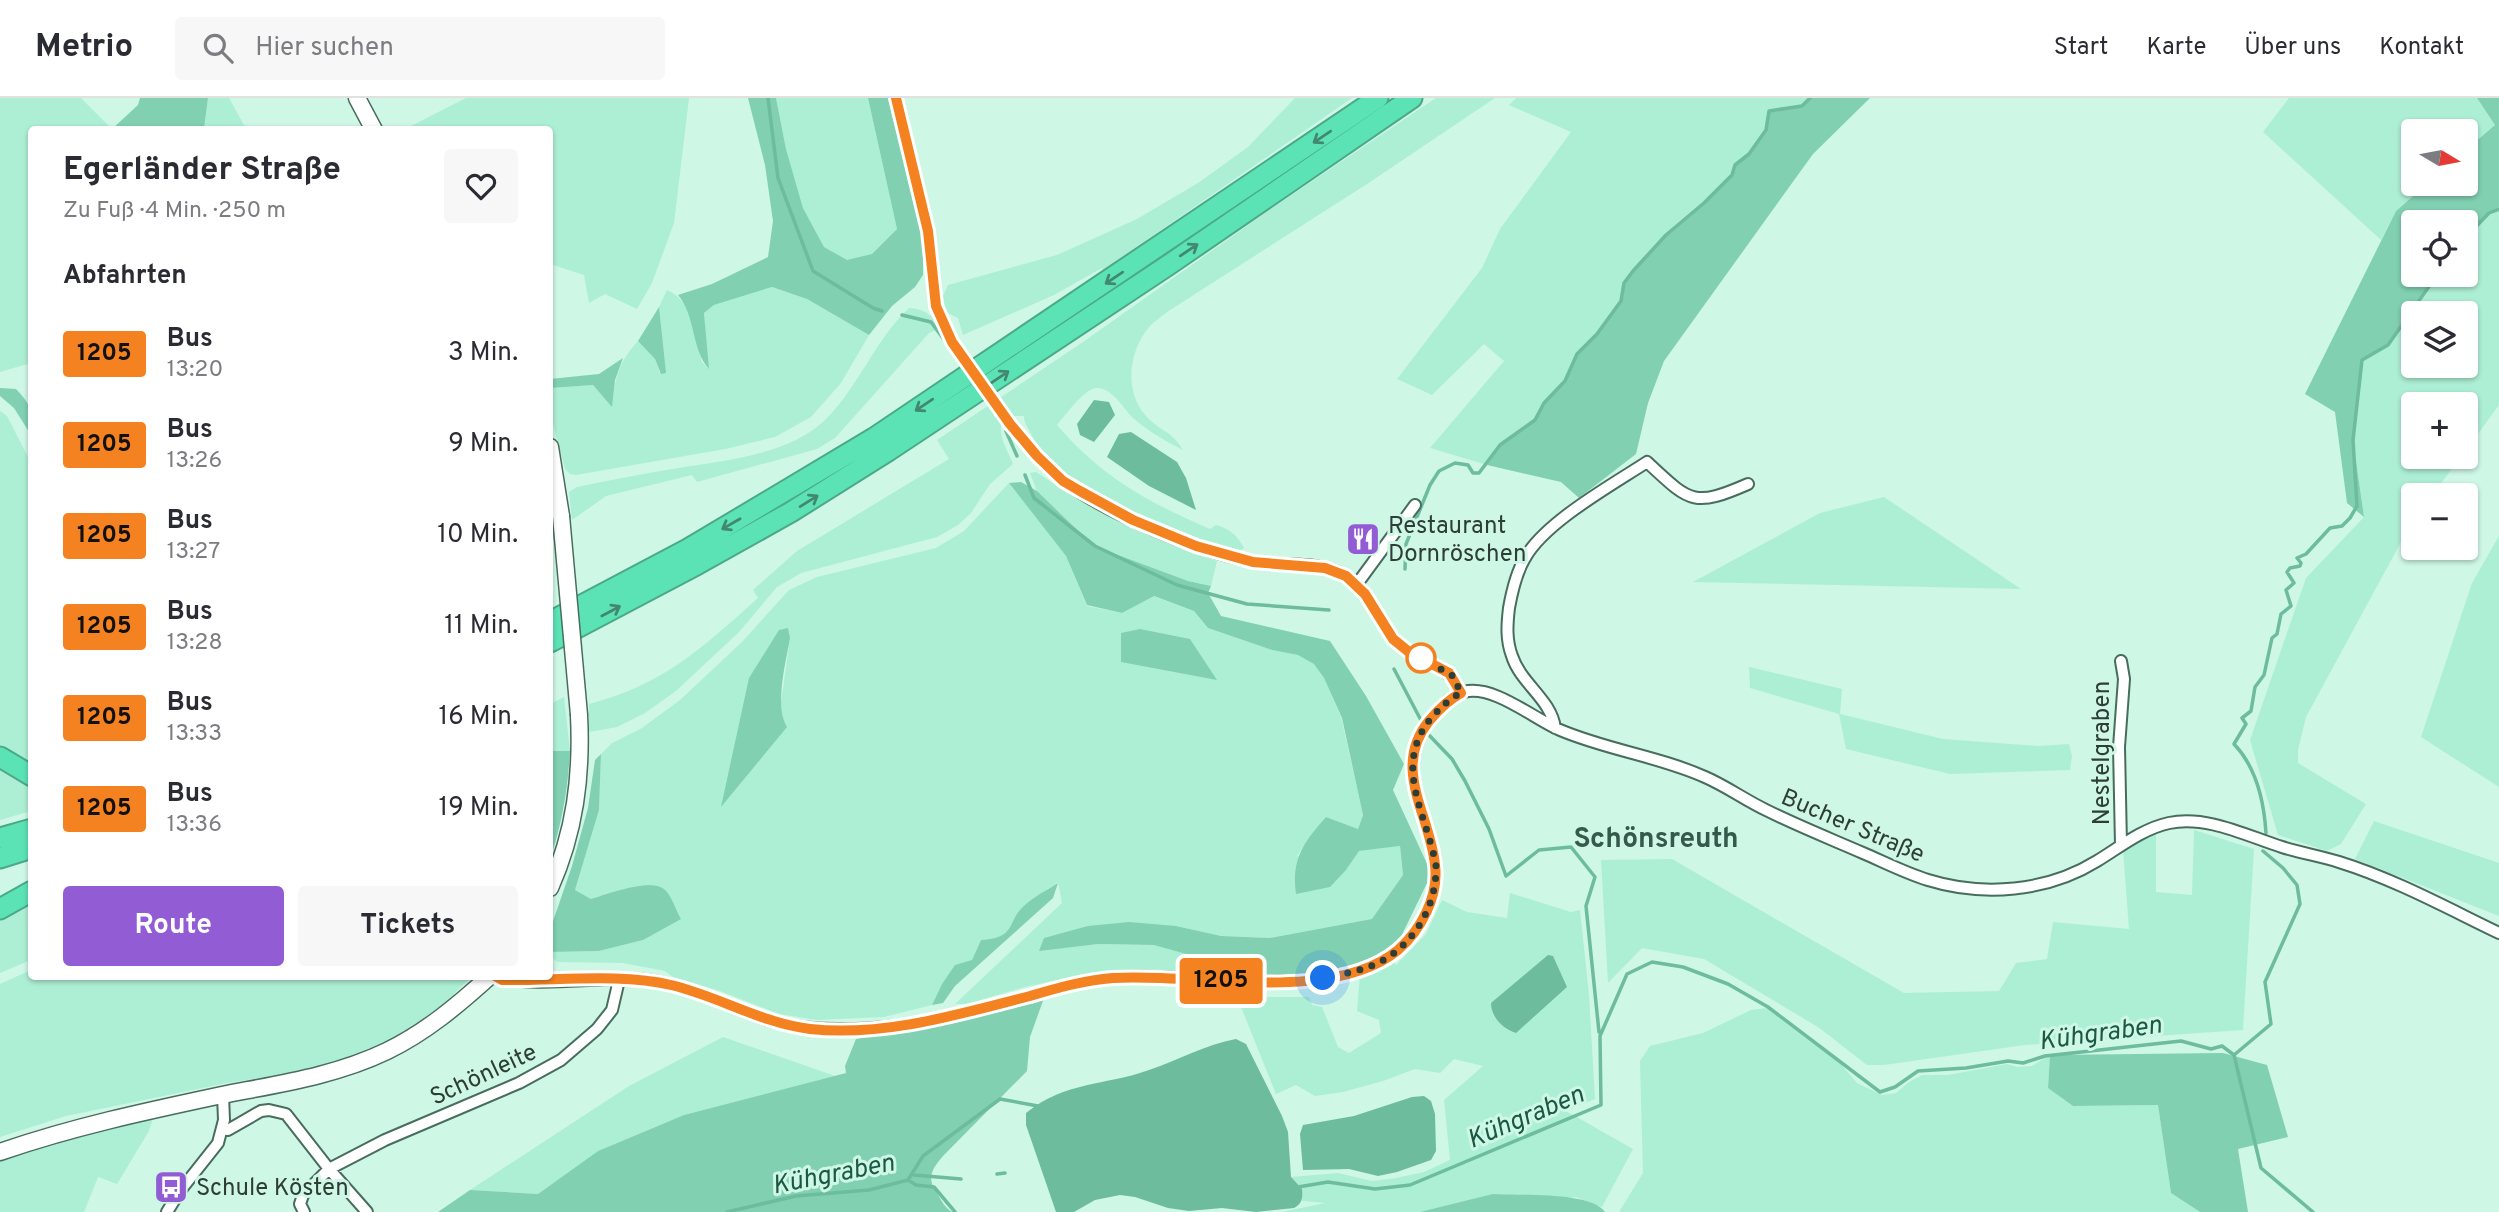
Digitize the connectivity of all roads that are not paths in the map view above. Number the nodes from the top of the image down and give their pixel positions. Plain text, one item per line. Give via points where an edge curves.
1 (357, 98) edge
2 (896, 98) edge
3 (1378, 98) edge
4 (1412, 98) edge
5 (372, 126) edge
6 (952, 342) tunnel mouth
7 (1010, 424) tunnel mouth
8 (553, 466) edge
9 (1748, 484) dead end
10 (1415, 505) dead end
11 (1357, 584) junction
12 (553, 620) edge
13 (553, 640) edge
14 (2121, 662) dead end
15 (1461, 693) junction
16 (1555, 728) junction
17 (0, 757) edge
18 (28, 774) edge
19 (28, 830) edge
20 (0, 838) edge
21 (2121, 845) junction
22 (28, 849) edge
23 (0, 858) edge
24 (553, 881) edge
25 (28, 893) edge
26 (0, 909) edge
27 (2499, 933) edge
28 (487, 980) edge
29 (502, 980) edge
30 (553, 980) edge
31 (553, 980) edge
32 (620, 980) junction
33 (223, 1095) junction
34 (223, 1124) junction
35 (0, 1152) edge
36 (329, 1169) junction
37 (167, 1212) edge
38 (304, 1212) edge
39 (367, 1212) edge

1 - 5 street
2 - 6 street via 928,231 936,306
3 -> 12 highway via 874,439 688,549
13 -> 4 highway via 791,512 877,458
7 - 11 street via 1049,469 1133,520 1233,558 1325,568
8 - 24 street, bridge via 579,715 580,769 566,849
9 - 16 street via 1717,498 1699,500 1686,495 1647,462 1574,511 1526,555 1513,586 1508,638 1515,664 1552,712
10 - 11 street
11 - 15 street via 1393,639 1449,673
14 - 21 street, Nestelgraben
15 - 16 street, Bucher Straße via 1478,690 1494,695
15 - 32 street via 1427,723 1411,763 1436,880 1423,920 1385,959 1351,972 1287,981 1111,978 933,1021 809,1029 673,985
16 - 21 street, Bucher Straße via 1691,771 1784,819 1944,884 1994,889 2045,884 2068,877
17 - 18 highway
19 - 20 highway
21 - 27 street, Bucher Straße via 2174,821 2213,825 2342,863
22 - 23 highway
25 - 26 highway
28 - 33 street via 422,1031 386,1051 319,1076
29 - 31 street
30 - 32 street
32 - 36 street, Schönleite via 612,1010 561,1060
33 - 34 street
33 - 35 street via 123,1116
34 - 36 street via 228,1130 261,1111 286,1114
34 - 37 street via 218,1143
36 - 38 street, Schönleite via 303,1195 300,1204
36 - 39 street

